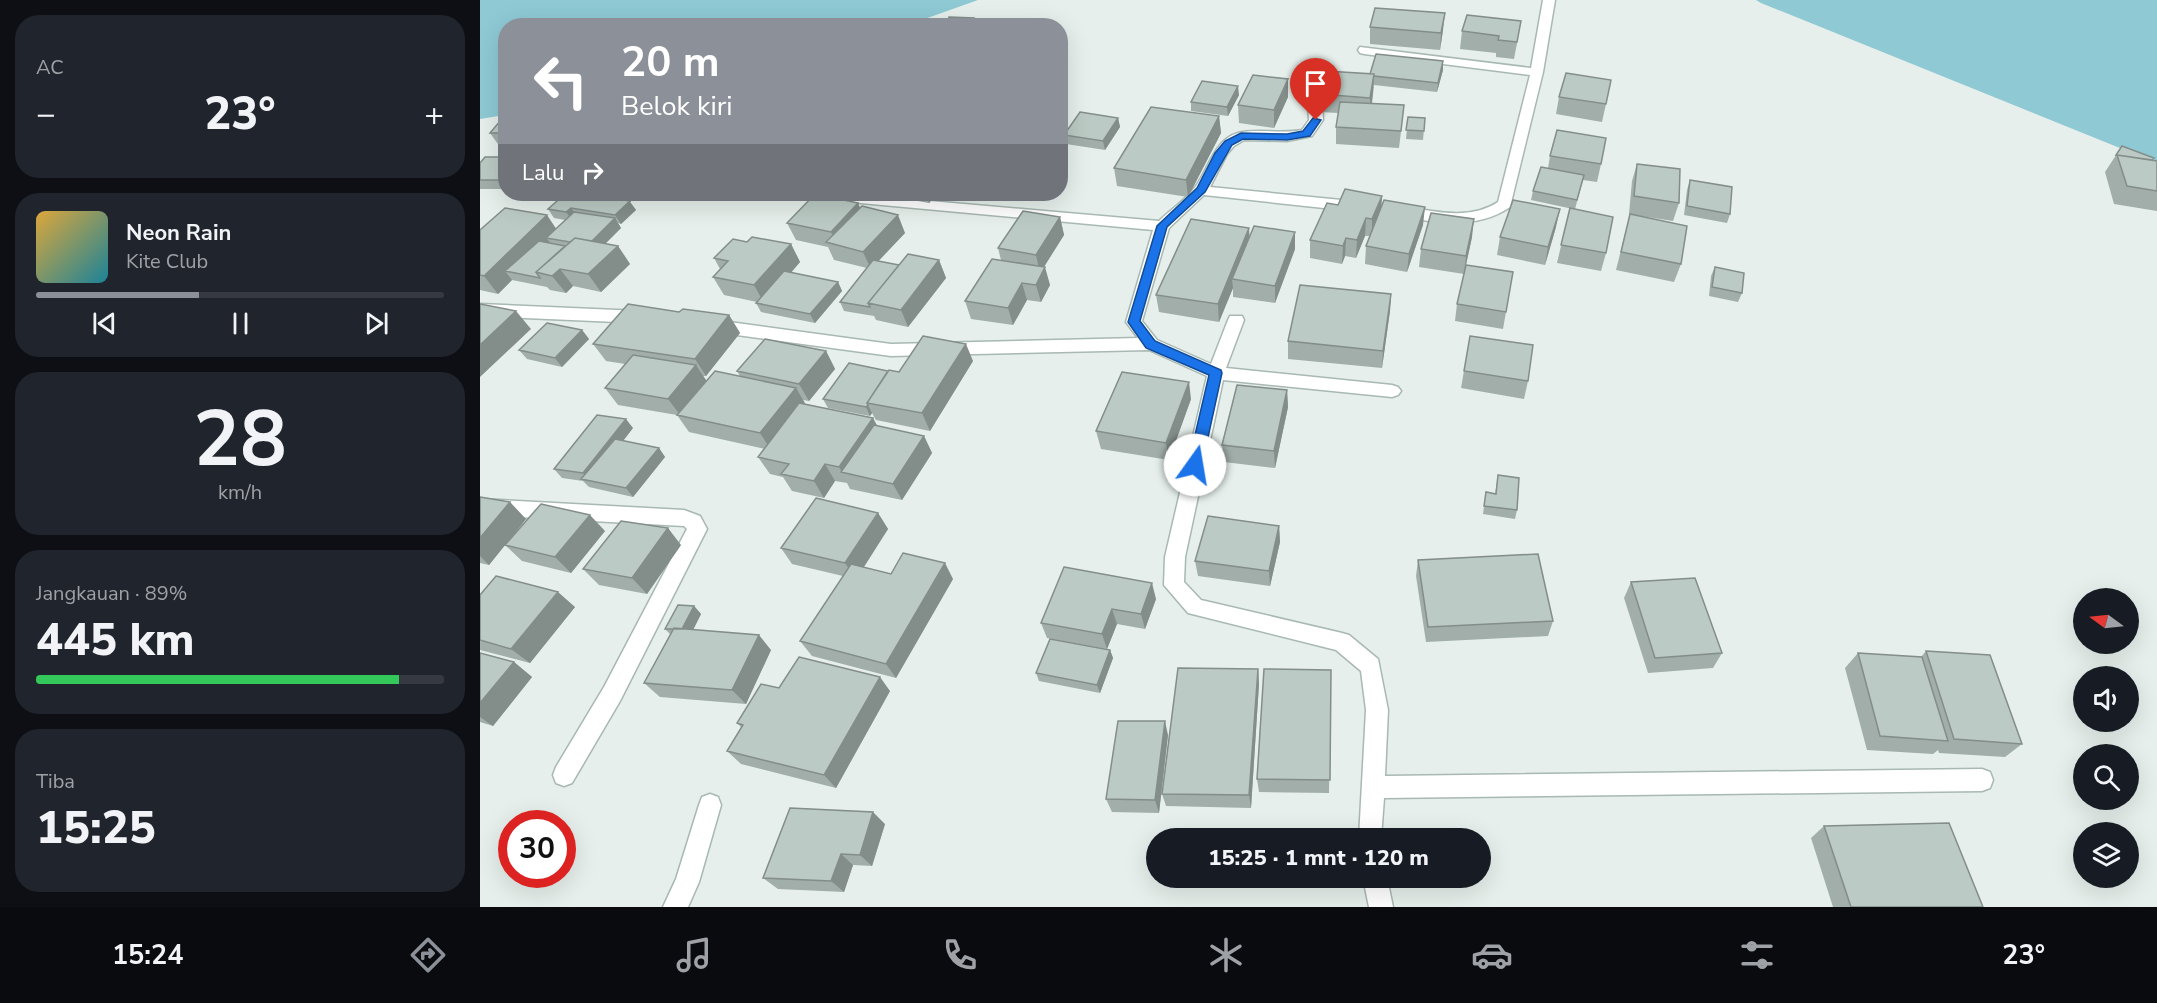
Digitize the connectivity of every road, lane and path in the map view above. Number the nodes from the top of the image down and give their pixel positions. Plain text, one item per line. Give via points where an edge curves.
1 (1549, 0) edge
2 (1364, 50) dead end
3 (1537, 72) junction
4 (1315, 100) dead end
5 (1201, 190) junction
6 (911, 201) edge
7 (1366, 207) edge
8 (1390, 210) edge
9 (1162, 226) junction
10 (480, 310) edge
11 (656, 318) edge
12 (1236, 320) dead end
13 (703, 325) edge
14 (1151, 345) junction
15 (1216, 373) junction
16 (1392, 391) dead end
17 (480, 507) edge
18 (564, 775) dead end
19 (1982, 780) dead end
20 (1372, 786) junction
21 (710, 805) dead end
22 (1370, 828) edge
23 (1377, 888) edge
24 (675, 907) edge
25 (1381, 907) edge

1 - 3 street
2 - 3 street
3 - 8 street via 1505,204 1482,217
4 - 5 street via 1316,120 1307,133 1287,137 1241,136 1221,153
5 - 7 street
5 - 9 street
6 - 9 street
9 - 14 street via 1134,322
10 - 11 street
12 - 15 street
13 - 14 street via 891,350
14 - 15 street
15 - 16 street
15 - 20 street via 1175,557 1174,585 1195,607 1342,642 1371,666 1377,710
17 - 18 street via 684,518 693,521 697,529 612,694
19 - 20 street
20 - 22 street
21 - 24 street via 687,882
23 - 25 street

